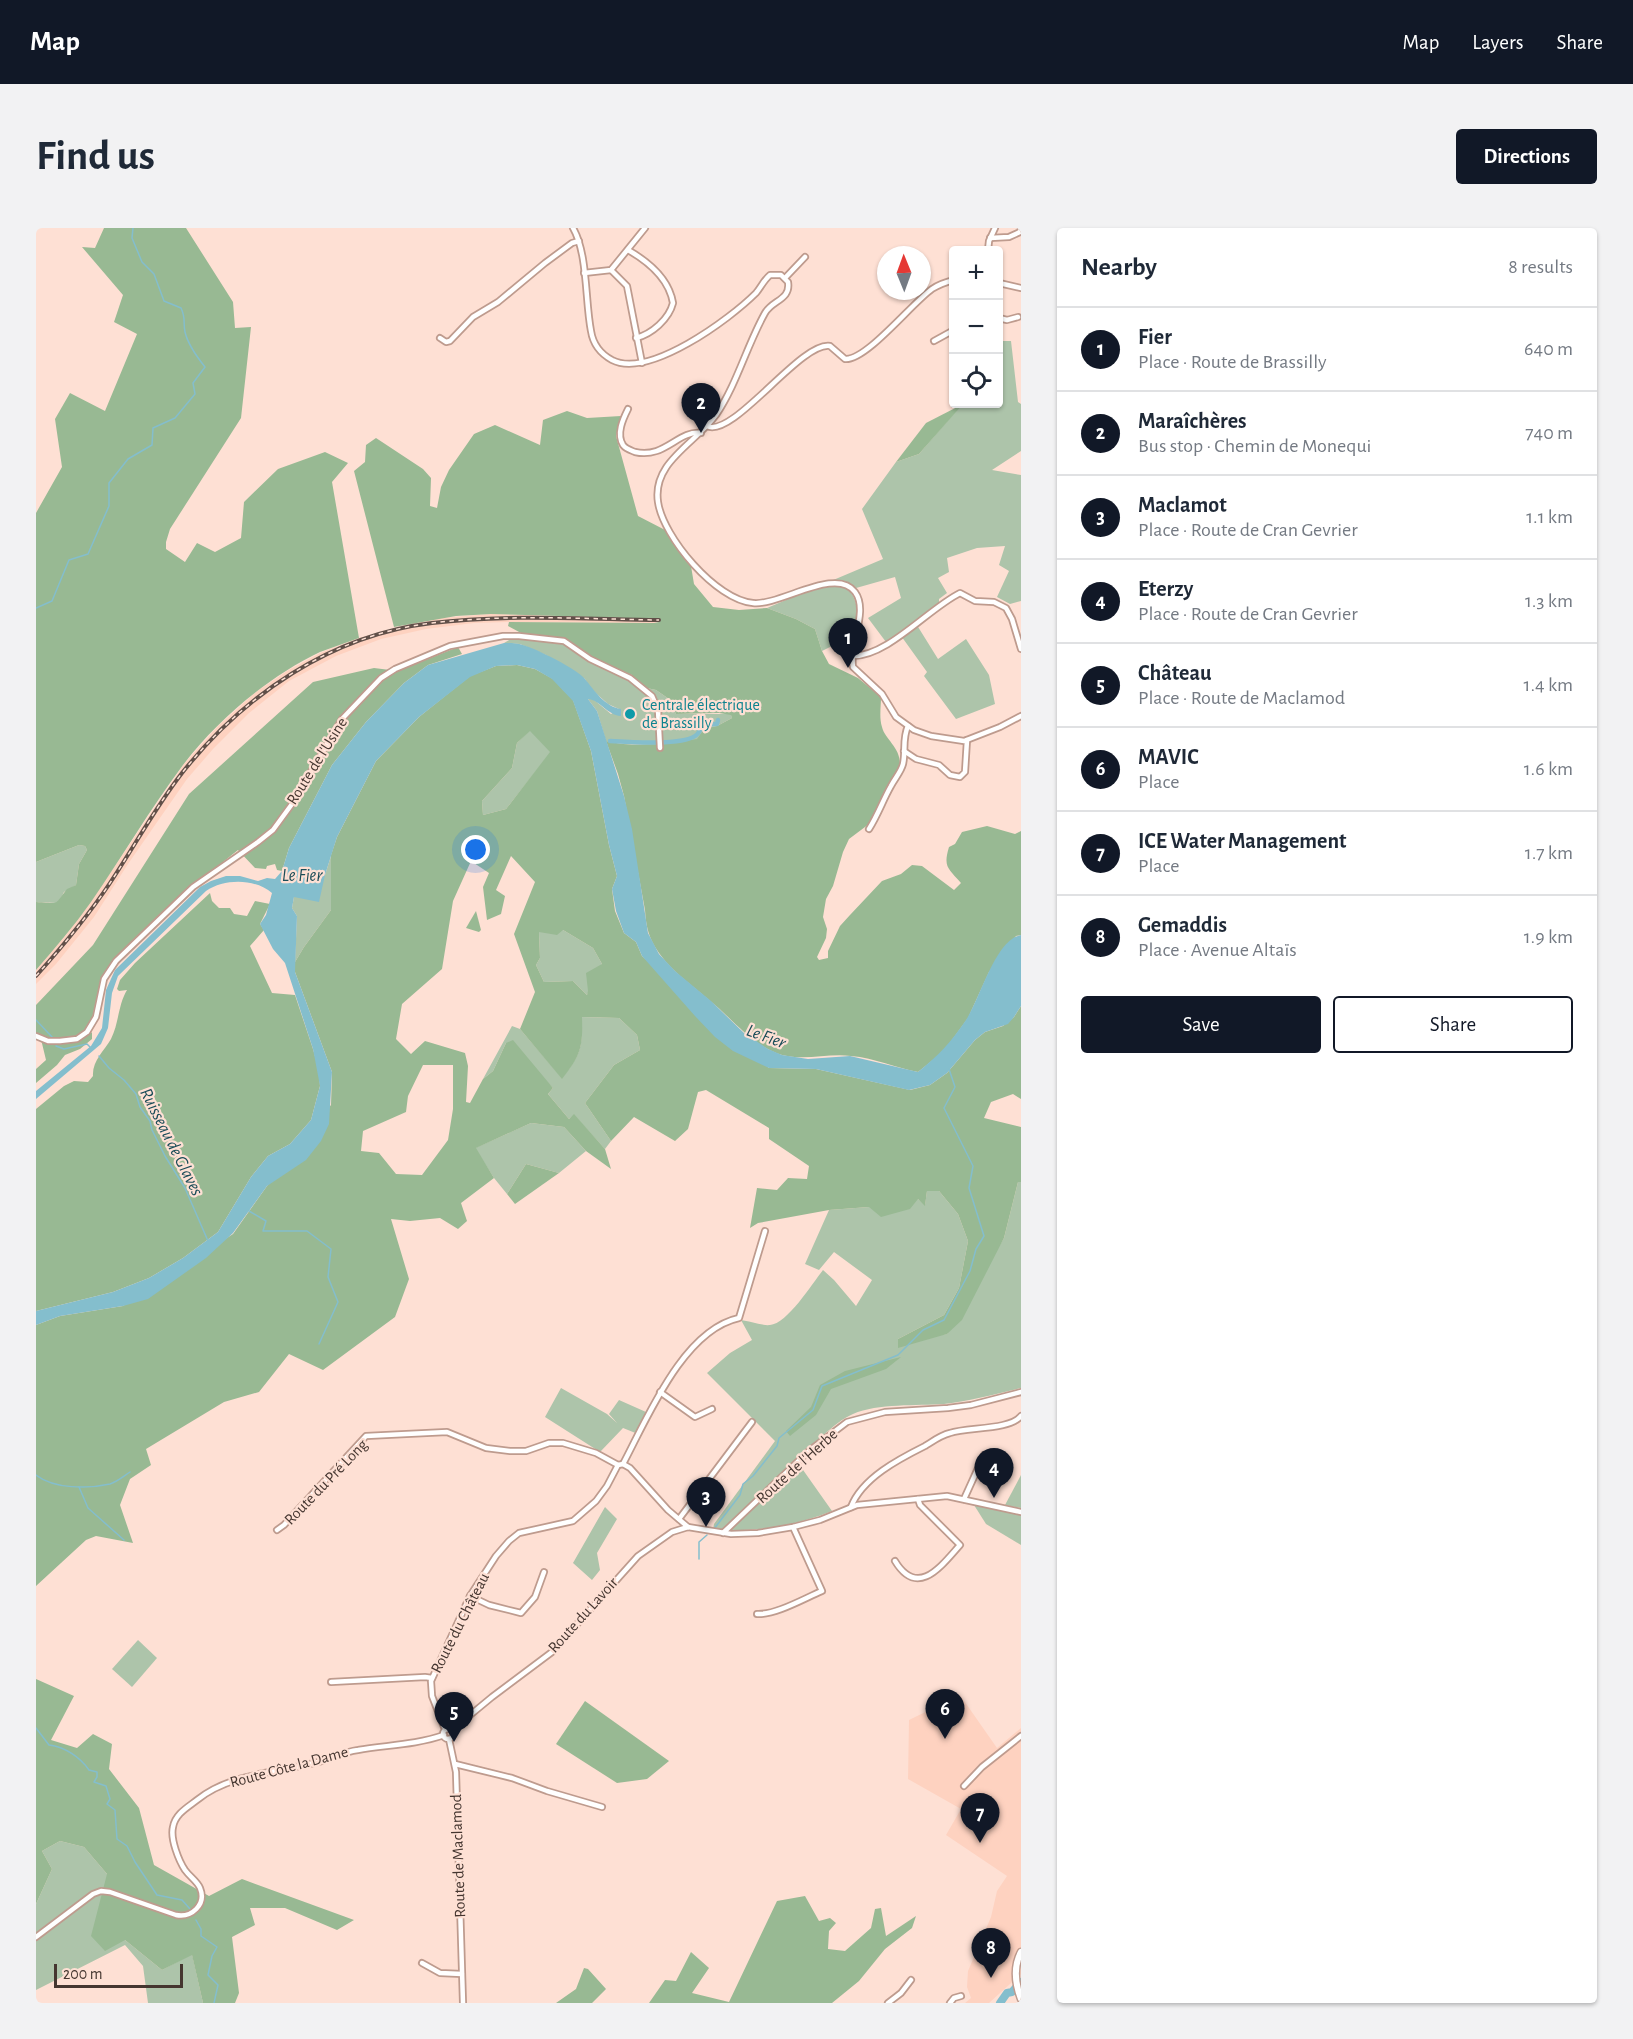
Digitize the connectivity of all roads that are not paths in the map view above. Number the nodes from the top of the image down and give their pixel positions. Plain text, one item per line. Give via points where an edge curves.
1 (573, 228) edge
2 (645, 228) edge
3 (995, 228) edge
4 (1021, 228) edge
5 (990, 238) junction
6 (579, 241) junction
7 (989, 246) edge
8 (628, 250) junction
9 (805, 257) dead end
10 (611, 270) junction
11 (584, 273) junction
12 (785, 278) junction
13 (949, 282) edge
14 (1003, 284) edge
15 (1021, 288) edge
16 (1018, 317) dead end
17 (1003, 319) edge
18 (949, 332) edge
19 (440, 338) dead end
20 (636, 338) junction
21 (934, 340) dead end
22 (642, 363) junction
23 (628, 409) dead end
24 (707, 426) junction
25 (701, 433) junction
26 (1021, 649) edge
27 (853, 656) junction
28 (1021, 716) edge
29 (908, 726) junction
30 (968, 740) junction
31 (659, 744) dead end
32 (904, 751) junction
33 (869, 829) dead end
34 (36, 1036) edge
35 (765, 1231) dead end
36 (660, 1392) junction
37 (1021, 1394) edge
38 (712, 1409) dead end
39 (1021, 1416) edge
40 (752, 1422) dead end
41 (984, 1455) dead end
42 (621, 1465) junction
43 (918, 1499) junction
44 (963, 1499) junction
45 (850, 1507) junction
46 (1021, 1512) edge
47 (679, 1519) junction
48 (688, 1527) junction
49 (793, 1527) junction
50 (277, 1530) dead end
51 (723, 1533) junction
52 (895, 1561) dead end
53 (544, 1572) dead end
54 (470, 1596) junction
55 (757, 1614) dead end
56 (432, 1678) junction
57 (332, 1682) dead end
58 (450, 1730) junction
59 (444, 1736) junction
60 (1021, 1736) edge
61 (449, 1739) junction
62 (455, 1764) junction
63 (964, 1786) dead end
64 (602, 1807) dead end
65 (36, 1937) edge
66 (1021, 1952) edge
67 (422, 1963) dead end
68 (462, 1974) junction
69 (911, 1980) dead end
70 (961, 1996) dead end
71 (1021, 1999) edge
72 (463, 2003) edge
73 (888, 2003) edge
74 (950, 2003) edge

1 - 6 street
2 - 8 street
3 - 5 street
4 - 5 street via 1014,236
5 - 7 street
6 - 11 street
6 - 19 street via 473,317 448,342
8 - 10 street
8 - 20 street via 665,281 673,303 662,322
9 - 12 street
10 - 11 street
10 - 20 street via 627,286
11 - 22 street via 596,345 618,362
12 - 22 street via 768,277 754,294 695,339
12 - 24 street via 785,296 766,312 726,396
13 - 24 street via 930,291 855,357 845,359 828,345 821,346 738,414 716,427
14 - 15 street
16 - 17 street
18 - 21 street
20 - 22 street
23 - 25 street via 620,436 630,450 656,452 693,433
24 - 25 street
25 - 27 street via 669,462 658,486 659,510 676,542 713,582 747,603 767,603 830,582 849,586 860,605
26 - 27 street via 1006,608 960,593 883,647
27 - 29 street via 854,669 882,694 893,714
28 - 30 street
29 - 30 street via 936,737
29 - 32 street via 903,737
30 - 32 street via 960,777
31 - 34 street, Route de l'Usine via 658,710 652,696 630,678 590,660 560,640 494,638 450,646 395,669 384,675 342,719 273,830 193,887 116,961 104,979 96,1017 87,1032 70,1040 50,1041
32 - 33 street via 900,772
35 - 36 street, Route du Château via 739,1318 706,1335
36 - 38 street via 695,1417
36 - 42 street, Route du Château
37 - 51 street, Route de l'Herbe via 971,1405 885,1412 847,1422 809,1451
39 - 45 street via 1011,1424 948,1433 894,1462 854,1498
40 - 47 street
41 - 44 street
42 - 47 street via 630,1468
42 - 50 street, Route du Pré Long via 563,1443 510,1451 486,1448 447,1432 366,1436
42 - 54 street, Route du Château via 596,1501 573,1521 515,1535
43 - 44 street
43 - 45 street
43 - 52 street via 960,1545 924,1577 907,1575
44 - 46 street
45 - 49 street
47 - 48 street
48 - 51 street
48 - 58 street, Route du Lavoir via 672,1532 638,1556 552,1652
49 - 51 street
49 - 55 street via 822,1591
53 - 54 street via 535,1597 521,1613
54 - 56 street, Route du Château
56 - 57 street
56 - 58 street, Route du Château via 433,1700 444,1727
58 - 59 street via 444,1731
58 - 61 street via 453,1735
59 - 61 street
59 - 65 street, Route Côte la Dame via 351,1751 213,1788 178,1816 172,1828 183,1866 201,1891 201,1902 195,1911 179,1916 101,1891
60 - 63 street
61 - 62 street, Route de Maclamod
62 - 64 street
62 - 68 street, Route de Maclamod
66 - 71 street via 1016,1983
67 - 68 street via 440,1973
68 - 72 street, Route de Maclamod
69 - 73 street
70 - 74 street

